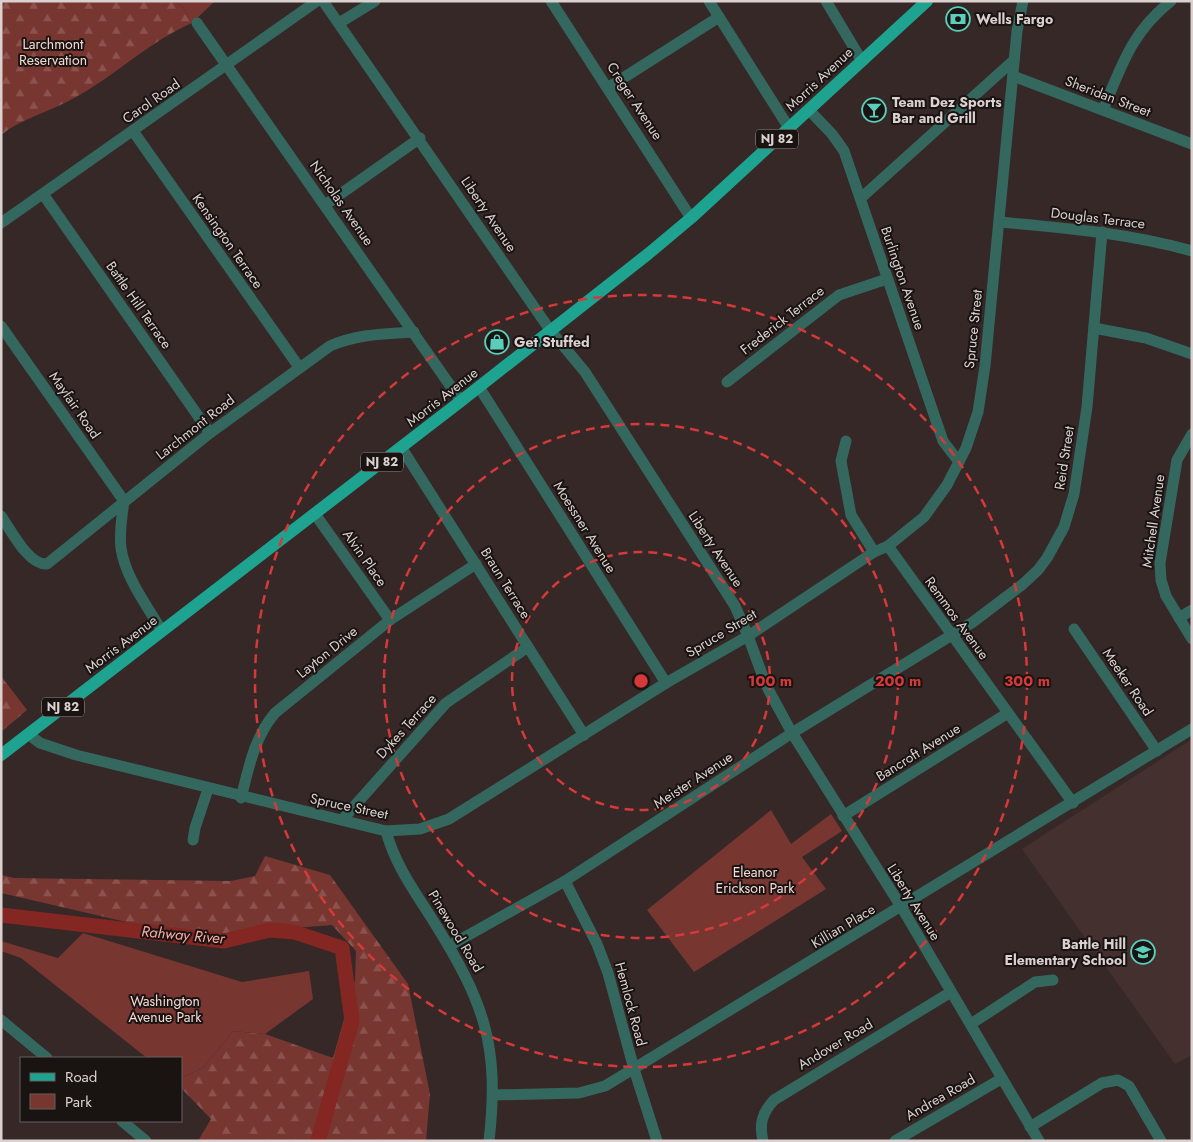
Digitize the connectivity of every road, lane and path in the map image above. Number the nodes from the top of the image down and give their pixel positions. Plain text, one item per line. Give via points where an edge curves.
1 (317, 1) edge
2 (324, 1) edge
3 (375, 1) edge
4 (709, 1) edge
5 (826, 1) edge
6 (927, 1) edge
7 (1023, 1) edge
8 (1171, 1) edge
9 (555, 2) edge
10 (719, 17) junction
11 (197, 23) dead end
12 (339, 23) junction
13 (1014, 60) junction
14 (862, 61) junction
15 (227, 66) junction
16 (1013, 76) junction
17 (609, 87) junction
18 (809, 110) junction
19 (1103, 110) junction
20 (789, 128) junction
21 (133, 132) junction
22 (420, 138) junction
23 (1192, 144) edge
24 (43, 194) junction
25 (861, 198) junction
26 (325, 205) junction
27 (691, 218) junction
28 (1000, 222) junction
29 (1, 223) edge
30 (1102, 232) junction
31 (1192, 251) edge
32 (887, 279) junction
33 (1, 326) edge
34 (1094, 328) junction
35 (550, 330) junction
36 (414, 332) junction
37 (1192, 354) edge
38 (299, 367) junction
39 (727, 382) dead end
40 (479, 387) junction
41 (461, 401) junction
42 (210, 433) junction
43 (1192, 434) edge
44 (846, 441) dead end
45 (401, 447) junction
46 (959, 462) junction
47 (124, 501) junction
48 (315, 514) junction
49 (1, 516) edge
50 (888, 546) junction
51 (874, 552) junction
52 (476, 564) junction
53 (1192, 610) edge
54 (1179, 618) junction
55 (390, 620) junction
56 (1074, 629) dead end
57 (162, 632) junction
58 (950, 635) junction
59 (748, 636) junction
60 (1192, 639) edge
61 (528, 647) junction
62 (666, 683) junction
63 (1008, 713) junction
64 (1192, 730) edge
65 (792, 733) junction
66 (28, 734) junction
67 (584, 735) junction
68 (1156, 751) junction
69 (1, 755) edge
70 (208, 790) junction
71 (241, 798) junction
72 (1073, 803) junction
73 (843, 816) junction
74 (342, 820) junction
75 (386, 831) junction
76 (193, 840) dead end
77 (565, 881) junction
78 (902, 908) junction
79 (449, 946) junction
80 (1053, 980) dead end
81 (951, 992) junction
82 (1, 1020) edge
83 (971, 1024) junction
84 (46, 1057) edge
85 (634, 1070) junction
86 (1001, 1079) junction
87 (493, 1095) junction
88 (123, 1122) edge
89 (1030, 1126) junction
90 (146, 1141) edge
91 (489, 1141) edge
92 (657, 1141) edge
93 (763, 1141) edge
94 (895, 1141) edge
95 (1039, 1141) edge
96 (1161, 1141) edge

1 - 15 street, Carol Road
2 - 12 street, Liberty Avenue
3 - 12 street
4 - 10 street
5 - 14 street
6 - 14 main road, Morris Avenue / NJ 82
7 - 13 street, Spruce Street
8 - 19 street via 1141,30
9 - 17 street, Creger Avenue
10 - 17 street
10 - 20 street
11 - 15 street, Nicholas Avenue
12 - 22 street, Liberty Avenue
13 - 16 street, Spruce Street
13 - 25 street
14 - 18 main road, Morris Avenue / NJ 82
15 - 21 street, Carol Road
15 - 26 street, Nicholas Avenue
16 - 19 street, Sheridan Street
16 - 28 street, Spruce Street
17 - 27 street, Creger Avenue
18 - 20 main road, Morris Avenue / NJ 82
18 - 25 street, Burlington Avenue via 844,152
19 - 23 street, Sheridan Street
20 - 27 main road, Morris Avenue / NJ 82
21 - 24 street, Carol Road
21 - 38 street, Kensington Terrace
22 - 26 street
22 - 35 street, Liberty Avenue
24 - 29 street, Carol Road
24 - 42 street, Battle Hill Terrace
25 - 32 street, Burlington Avenue
26 - 36 street, Nicholas Avenue
27 - 35 main road, Morris Avenue / NJ 82
28 - 30 street, Douglas Terrace
28 - 46 street, Spruce Street via 978,412
30 - 31 street, Douglas Terrace
30 - 34 street, Reid Street
32 - 39 street, Frederick Terrace via 839,295
32 - 46 street, Burlington Avenue via 943,441
33 - 47 street, Mayfair Road
34 - 37 street via 1146,338
34 - 58 street, Reid Street via 1074,494 1064,528 1047,558 1023,584 973,622
35 - 40 main road, Morris Avenue / NJ 82
35 - 59 street, Liberty Avenue via 585,372 735,606
36 - 38 street, Larchmont Road via 350,338 330,346
36 - 41 street, Nicholas Avenue
38 - 42 street, Larchmont Road
40 - 41 main road, Morris Avenue / NJ 82
40 - 62 street, Moessner Avenue
41 - 45 main road, Morris Avenue / NJ 82
42 - 47 street, Larchmont Road
43 - 54 street, Mitchell Avenue via 1177,460 1160,562 1166,596
44 - 51 street via 841,461 851,515
45 - 48 main road, Morris Avenue / NJ 82
45 - 52 street, Braun Terrace
46 - 50 street, Spruce Street via 947,486 924,517
47 - 49 street, Larchmont Road via 46,564 32,560
47 - 57 street via 121,549 127,568
48 - 55 street, Alvin Place
48 - 57 main road, Morris Avenue / NJ 82
50 - 51 street, Spruce Street
50 - 58 street, Remmos Avenue
51 - 59 street, Spruce Street
52 - 55 street, Layton Drive
52 - 61 street, Braun Terrace
53 - 54 street
54 - 60 street, Mitchell Avenue
55 - 71 street, Layton Drive via 269,720 255,744
56 - 68 street, Meeker Road
57 - 66 main road, Morris Avenue / NJ 82
58 - 63 street, Remmos Avenue
58 - 65 street, Meister Avenue
59 - 62 street, Spruce Street
59 - 65 street, Liberty Avenue via 766,685
61 - 67 street, Braun Terrace
61 - 74 street, Dykes Terrace via 446,703
62 - 67 street, Spruce Street
63 - 72 street, Remmos Avenue
63 - 73 street, Bancroft Avenue
64 - 68 street, Killian Place
65 - 73 street, Liberty Avenue
65 - 77 street, Meister Avenue
66 - 69 main road, Morris Avenue / NJ 82
66 - 70 street, Spruce Street via 40,743 76,756
67 - 75 street, Spruce Street via 449,819 420,829
68 - 72 street, Killian Place
70 - 71 street, Spruce Street
70 - 76 street
71 - 74 street, Spruce Street
72 - 78 street, Killian Place
73 - 78 street, Liberty Avenue
74 - 75 street, Spruce Street
75 - 79 street, Pinewood Road via 399,866
77 - 79 street, Meister Avenue
77 - 85 street, Hemlock Road via 597,944 608,974
78 - 81 street, Liberty Avenue
78 - 85 street, Killian Place
79 - 87 street, Pinewood Road via 469,980 486,1030
80 - 83 street via 1035,982
81 - 83 street, Liberty Avenue
81 - 93 street, Andover Road via 774,1100 763,1116
82 - 84 street
83 - 86 street, Liberty Avenue
85 - 87 street, Killian Place via 593,1090
85 - 92 street, Hemlock Road
86 - 89 street, Liberty Avenue
86 - 94 street, Andrea Road
87 - 91 street, Pinewood Road
88 - 90 street
89 - 95 street, Liberty Avenue
89 - 96 street via 1102,1084 1118,1080 1133,1092

